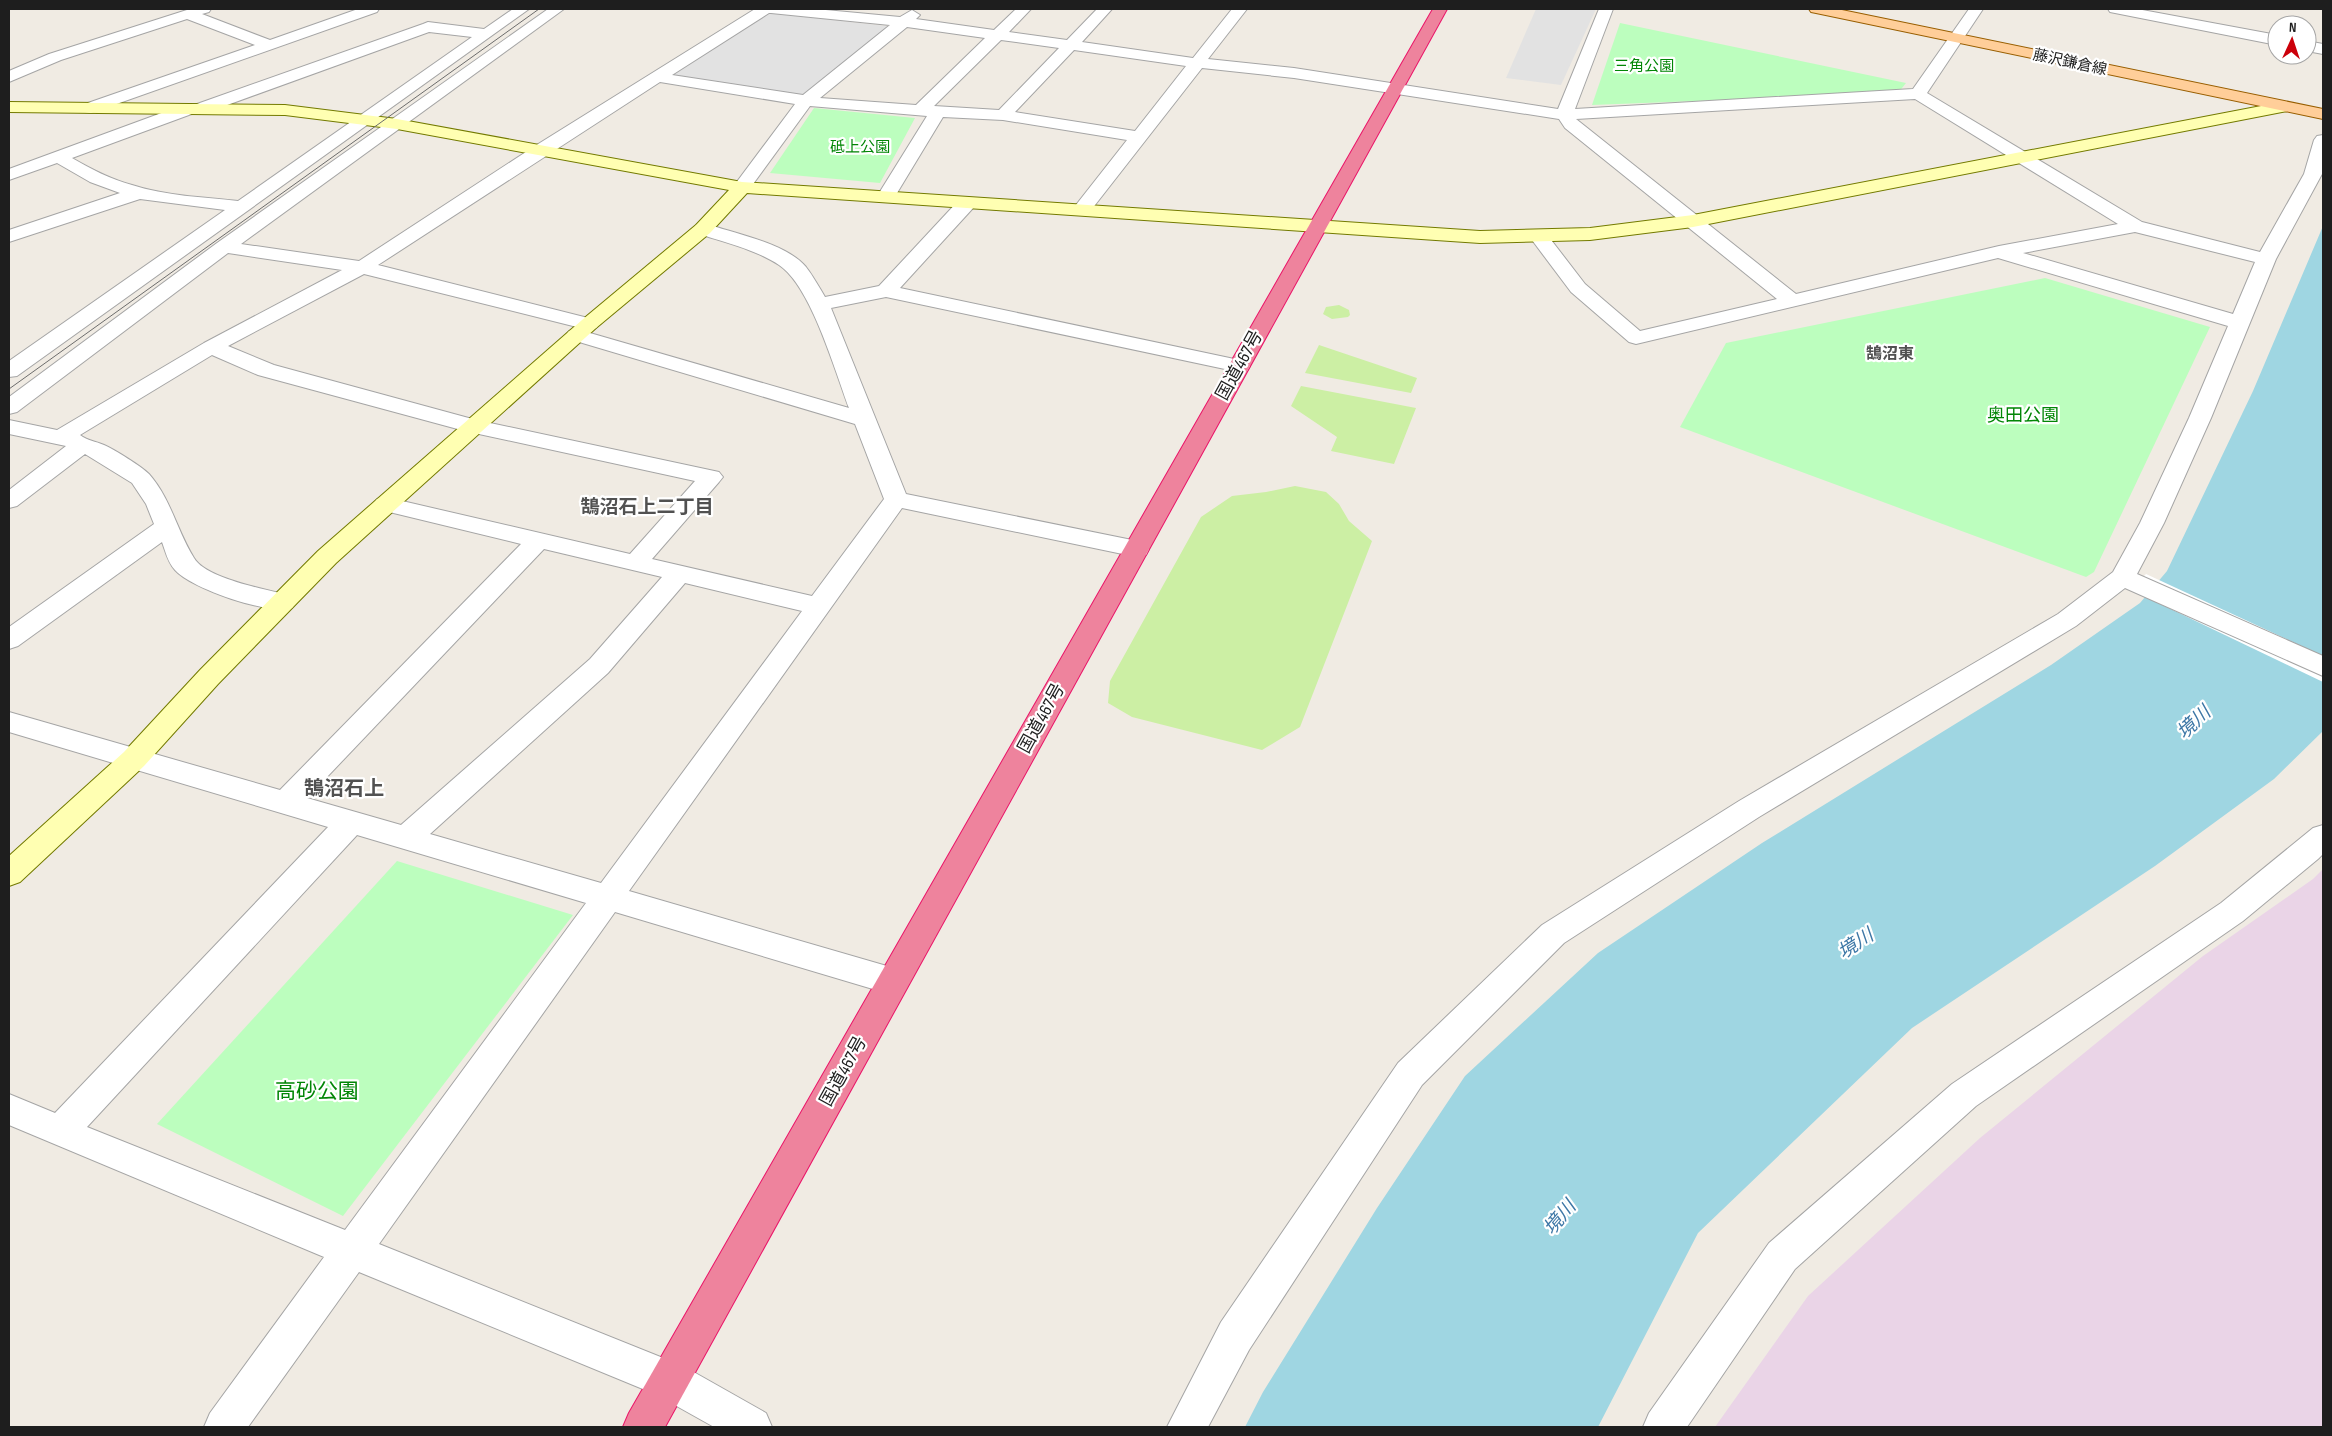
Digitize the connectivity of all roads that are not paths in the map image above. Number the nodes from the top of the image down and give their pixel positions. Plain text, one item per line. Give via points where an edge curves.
1 (372, 9) edge
2 (522, 9) edge
3 (557, 9) edge
4 (765, 9) edge
5 (771, 9) edge
6 (918, 9) edge
7 (1024, 9) edge
8 (1105, 9) edge
9 (1240, 9) edge
10 (1440, 9) edge
11 (1606, 9) edge
12 (1816, 9) edge
13 (1976, 9) edge
14 (2115, 9) edge
15 (197, 10) edge
16 (905, 22) junction
17 (487, 34) junction
18 (996, 34) junction
19 (1958, 38) junction
20 (2267, 38) edge
21 (269, 45) junction
22 (1070, 45) junction
23 (1198, 63) junction
24 (9, 76) edge
25 (657, 77) junction
26 (1394, 89) junction
27 (1918, 94) junction
28 (806, 101) junction
29 (2282, 107) junction
30 (91, 108) junction
31 (197, 108) junction
32 (12, 109) edge
33 (930, 109) junction
34 (1003, 114) junction
35 (2323, 114) edge
36 (1564, 115) junction
37 (366, 120) junction
38 (397, 124) junction
39 (1140, 137) junction
40 (2323, 140) edge
41 (541, 150) junction
42 (2022, 156) junction
43 (60, 158) junction
44 (9, 174) edge
45 (742, 187) junction
46 (139, 192) junction
47 (885, 198) junction
48 (967, 203) junction
49 (242, 207) junction
50 (1081, 210) junction
51 (1693, 221) junction
52 (1317, 226) junction
53 (2135, 226) junction
54 (703, 229) junction
55 (9, 236) edge
56 (1538, 236) junction
57 (224, 247) junction
58 (1999, 252) junction
59 (2266, 259) junction
60 (362, 267) junction
61 (886, 291) junction
62 (1792, 301) junction
63 (819, 304) junction
64 (2241, 323) junction
65 (582, 330) junction
66 (211, 347) junction
67 (1239, 366) junction
68 (9, 371) edge
69 (9, 407) edge
70 (866, 420) junction
71 (474, 426) junction
72 (9, 427) edge
73 (71, 441) junction
74 (896, 499) junction
75 (9, 501) edge
76 (385, 504) junction
77 (166, 527) junction
78 (539, 540) junction
79 (1136, 548) junction
80 (635, 563) junction
81 (680, 573) junction
82 (2123, 577) junction
83 (283, 602) junction
84 (818, 606) junction
85 (9, 640) edge
86 (2323, 667) edge
87 (9, 722) edge
88 (134, 759) junction
89 (284, 803) junction
90 (351, 822) junction
91 (2323, 836) edge
92 (406, 838) junction
93 (9, 874) edge
94 (607, 898) junction
95 (893, 981) junction
96 (9, 1109) edge
97 (60, 1132) junction
98 (352, 1250) junction
99 (669, 1380) junction
100 (224, 1427) edge
101 (643, 1427) edge
102 (752, 1427) edge
103 (1187, 1427) edge
104 (1663, 1427) edge

1 - 21 street
2 - 17 street
3 - 38 street
4 - 25 street
5 - 16 street
6 - 16 street
7 - 18 street
8 - 22 street
9 - 23 street
10 - 26 highway, 国道467号
11 - 36 street
12 - 19 main road, 藤沢鎌倉線
13 - 19 street
14 - 20 street
15 - 21 street
15 - 24 street via 55,57
16 - 18 street
16 - 28 street
17 - 31 street via 428,27
17 - 37 street
18 - 22 street
18 - 33 street
19 - 27 street
19 - 29 main road, 藤沢鎌倉線
21 - 30 street
22 - 23 street
22 - 34 street
23 - 26 street via 1294,73
23 - 39 street
25 - 28 street
25 - 41 street
26 - 36 street
26 - 52 highway, 国道467号
27 - 36 street
27 - 42 street
28 - 33 street
28 - 45 street
29 - 35 main road, 藤沢鎌倉線
29 - 42 street
30 - 31 street
30 - 32 street
31 - 37 street via 285,110
31 - 43 street
33 - 34 street
33 - 47 street
34 - 39 street
36 - 51 street via 1571,124
37 - 38 street
37 - 49 street
38 - 41 street
38 - 57 street
39 - 50 street
40 - 59 street via 2310,180
41 - 45 street
41 - 60 street
42 - 51 street
42 - 53 street
43 - 44 street
43 - 46 street via 111,185
45 - 47 street
45 - 54 street
46 - 49 street
46 - 55 street
47 - 48 street
48 - 50 street
48 - 61 street
49 - 68 street
50 - 52 street
51 - 56 street via 1599,233
51 - 62 street
52 - 56 street via 1480,237
52 - 67 highway, 国道467号
53 - 58 street
53 - 59 street
54 - 63 street via 785,260 798,270
54 - 65 street
56 - 62 street via 1578,288 1636,338
57 - 60 street
57 - 69 street
58 - 62 street
58 - 64 street
59 - 64 street
60 - 65 street
60 - 66 street
61 - 63 street
61 - 67 street
63 - 70 street
64 - 82 street via 2152,523
65 - 70 street
65 - 71 street
66 - 71 street via 266,370
66 - 73 street
67 - 79 highway, 国道467号
70 - 74 street
71 - 76 street
71 - 80 street via 711,477
72 - 73 street
73 - 75 street
73 - 77 street via 96,450 140,478 158,504
74 - 79 street
74 - 84 street
76 - 78 street
76 - 83 street
77 - 83 street via 184,565 204,578 258,598
77 - 85 street
78 - 80 street
78 - 89 street
79 - 95 highway, 国道467号
80 - 81 street
81 - 84 street
81 - 92 street via 599,666
82 - 86 street
82 - 103 street via 2067,620 1749,809 1554,934 1410,1074 1235,1336
83 - 88 street
84 - 94 street
87 - 88 street
88 - 89 street
88 - 93 street
89 - 90 street
90 - 92 street
90 - 97 street
91 - 104 street via 2232,912 1964,1096 1782,1256
92 - 94 street
94 - 95 street
94 - 98 street
95 - 99 highway, 国道467号
96 - 97 street
97 - 98 street
98 - 99 street
98 - 100 street
99 - 101 highway, 国道467号
99 - 102 street

